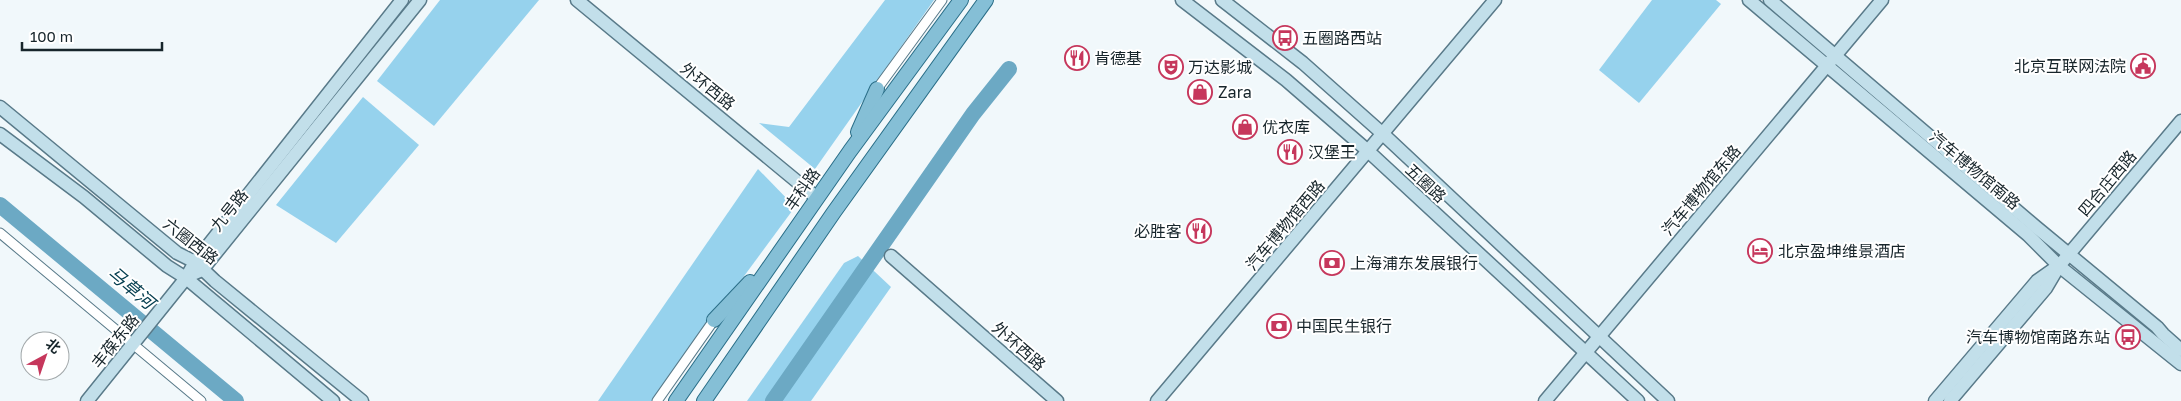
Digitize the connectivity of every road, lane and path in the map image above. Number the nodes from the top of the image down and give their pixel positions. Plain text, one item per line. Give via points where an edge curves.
1 (402, 0) edge
2 (420, 0) edge
3 (577, 0) edge
4 (942, 0) edge
5 (960, 0) edge
6 (986, 0) edge
7 (1182, 0) edge
8 (1222, 0) edge
9 (1495, 0) edge
10 (1748, 0) edge
11 (1770, 0) edge
12 (1882, 0) edge
13 (1835, 56) junction
14 (1827, 66) junction
15 (877, 89) joint
16 (0, 107) edge
17 (2181, 121) edge
18 (0, 134) edge
19 (1383, 134) junction
20 (850, 151) junction
21 (1368, 151) junction
22 (817, 198) junction
23 (0, 233) edge
24 (2069, 254) junction
25 (891, 256) dead end
26 (770, 265) junction
27 (198, 266) junction
28 (2059, 266) junction
29 (186, 278) junction
30 (714, 320) joint
31 (1600, 337) junction
32 (135, 342) junction
33 (2181, 350) edge
34 (1586, 352) junction
35 (2181, 364) edge
36 (87, 401) edge
37 (201, 401) edge
38 (333, 401) edge
39 (362, 401) edge
40 (657, 401) edge
41 (676, 401) edge
42 (704, 401) edge
43 (1057, 401) edge
44 (1157, 401) edge
45 (1545, 401) edge
46 (1638, 401) edge
47 (1668, 401) edge
48 (1935, 401) edge
49 (1950, 401) edge

1 - 27 street, 九号路
2 - 27 street, 九号路
3 - 22 street, 外环西路
4 - 15 street
5 - 20 main road, 丰科路
6 - 42 main road
7 - 21 street, 五圈路 via 1286,80
8 - 19 street, 五圈路 via 1303,63
9 - 19 street, 汽车博物馆西路
10 - 14 street, 汽车博物馆南路
11 - 13 street, 汽车博物馆南路
12 - 13 street, 汽车博物馆东路
13 - 14 street, 汽车博物馆东路
13 - 24 street, 汽车博物馆南路
14 - 28 street, 汽车博物馆南路 via 2028,235
14 - 31 street, 汽车博物馆东路
15 - 20 main road
16 - 27 street, 六圈西路 via 177,253
17 - 24 street, 四合庄西路
18 - 29 street, 六圈西路
19 - 21 street, 汽车博物馆西路
19 - 31 street, 五圈路
20 - 22 main road, 丰科路
21 - 34 street, 五圈路
21 - 44 street, 汽车博物馆西路
22 - 26 main road, 丰科路
23 - 32 street
24 - 28 street, 四合庄西路
24 - 33 street, 汽车博物馆南路
25 - 43 street, 外环西路
26 - 30 main road
26 - 41 main road, 丰科路
27 - 29 street, 九号路
27 - 39 street, 六圈西路
28 - 35 street, 汽车博物馆南路
28 - 48 street, 四合庄西路 via 2037,281
28 - 49 street, 四合庄西路 via 2046,288
29 - 32 street, 丰葆东路
29 - 38 street, 六圈西路
30 - 40 street
31 - 34 street, 汽车博物馆东路
31 - 47 street, 五圈路
32 - 36 street, 丰葆东路
32 - 37 street
34 - 45 street, 汽车博物馆东路
34 - 46 street, 五圈路

